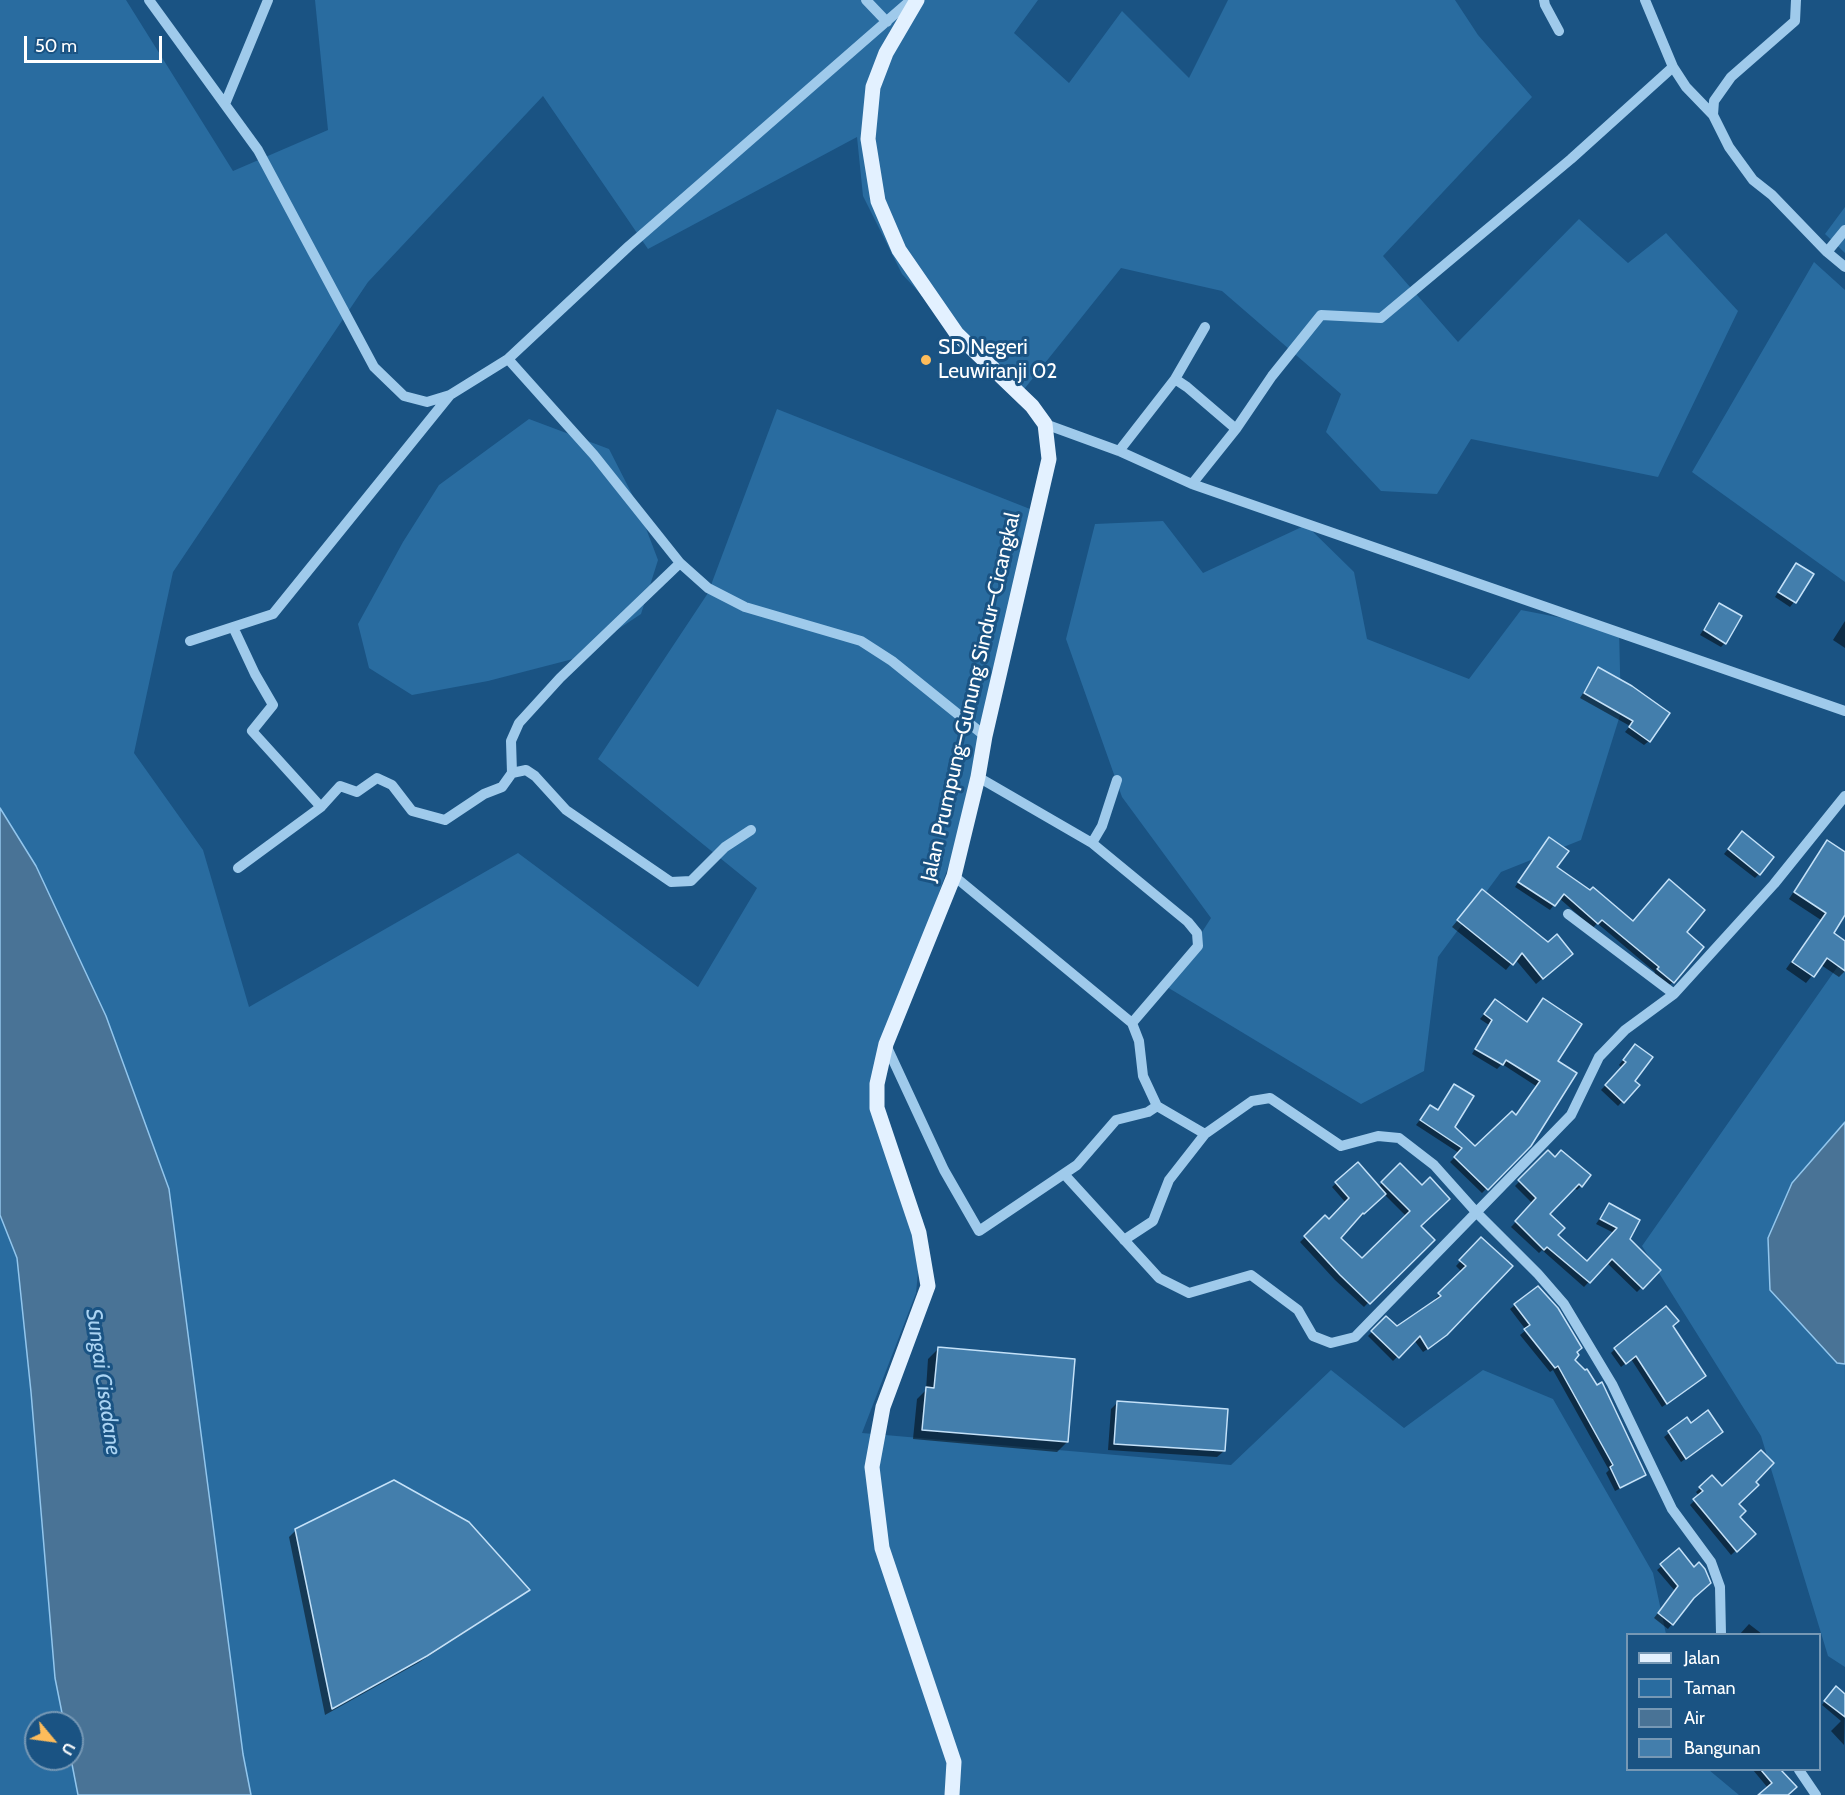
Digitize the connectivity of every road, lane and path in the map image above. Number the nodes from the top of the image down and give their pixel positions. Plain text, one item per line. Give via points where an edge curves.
1 (149, 0) edge
2 (268, 0) edge
3 (866, 0) edge
4 (911, 0) edge
5 (917, 0) edge
6 (1544, 0) edge
7 (1646, 0) edge
8 (1796, 0) edge
9 (887, 22) junction
10 (1559, 31) dead end
11 (1673, 67) junction
12 (225, 104) junction
13 (1713, 115) junction
14 (1845, 230) edge
15 (1827, 252) junction
16 (1845, 267) edge
17 (1205, 327) dead end
18 (508, 359) junction
19 (1175, 379) junction
20 (450, 395) junction
21 (1045, 424) junction
22 (1236, 429) junction
23 (1119, 451) junction
24 (1192, 484) junction
25 (680, 563) junction
26 (233, 627) junction
27 (190, 641) dead end
28 (1845, 711) edge
29 (985, 736) junction
30 (512, 773) junction
31 (978, 777) junction
32 (1117, 780) dead end
33 (1845, 796) edge
34 (321, 807) junction
35 (751, 830) dead end
36 (1092, 843) junction
37 (238, 868) dead end
38 (954, 876) junction
39 (1568, 914) dead end
40 (1674, 994) junction
41 (1132, 1023) junction
42 (886, 1044) junction
43 (1157, 1106) junction
44 (1205, 1134) junction
45 (1064, 1174) junction
46 (1476, 1212) junction
47 (1124, 1240) junction
48 (1721, 1633) edge
49 (1800, 1771) edge
50 (952, 1795) edge
51 (1816, 1795) edge

1 - 12 street
2 - 12 street
3 - 9 street
4 - 9 street
5 - 21 main road via 886,53 873,87 868,139 878,201 899,250 957,334 1032,406
6 - 10 street
7 - 11 street
8 - 13 street via 1795,21 1731,77 1714,101
9 - 18 street via 629,246
11 - 13 street
11 - 22 street via 1381,318 1321,315
12 - 20 street via 258,150 374,367 404,396 427,402
13 - 15 street via 1729,147 1754,180
14 - 15 street
15 - 16 street
17 - 19 street
18 - 20 street
18 - 25 street via 594,454
19 - 22 street
19 - 23 street
20 - 26 street via 273,614
21 - 23 street
21 - 29 main road, Jalan Prumpung–Gunung Sindur–Cicangkal via 1049,459
22 - 24 street
23 - 24 street
24 - 28 street
25 - 29 street via 708,588 745,607 861,641
25 - 30 street via 560,678 519,723 511,741
26 - 27 street
26 - 34 street via 273,705 252,731
29 - 31 main road, Jalan Prumpung–Gunung Sindur–Cicangkal
30 - 34 street via 502,787 445,820 412,811 392,785 378,778 357,792 340,786
30 - 35 street via 526,770 535,776 566,810 671,882 691,881 725,847
31 - 36 street
31 - 38 main road, Jalan Prumpung–Gunung Sindur–Cicangkal
32 - 36 street via 1102,826
33 - 40 street via 1774,884
34 - 37 street
36 - 41 street via 1197,933 1198,946
38 - 41 street
38 - 42 main road, Jalan Prumpung–Gunung Sindur–Cicangkal
39 - 40 street
40 - 46 street via 1625,1030 1599,1057 1571,1115
41 - 43 street via 1139,1041 1143,1076
42 - 45 street via 944,1170 979,1231
42 - 50 main road, Jalan Prumpung–Gunung Sindur–Cicangkal via 877,1084 877,1108 919,1233 928,1286 883,1407 872,1467 882,1548 954,1762
43 - 44 street
43 - 45 street via 1116,1120 1077,1165
44 - 46 street via 1252,1101 1270,1098 1341,1146 1378,1136 1399,1138 1434,1165
44 - 47 street via 1169,1180 1153,1221
45 - 47 street
46 - 47 street via 1355,1336 1331,1344 1313,1336 1298,1310 1251,1275 1189,1293 1159,1278
46 - 48 street via 1564,1304 1612,1384 1672,1509 1711,1562 1720,1587
49 - 51 street

